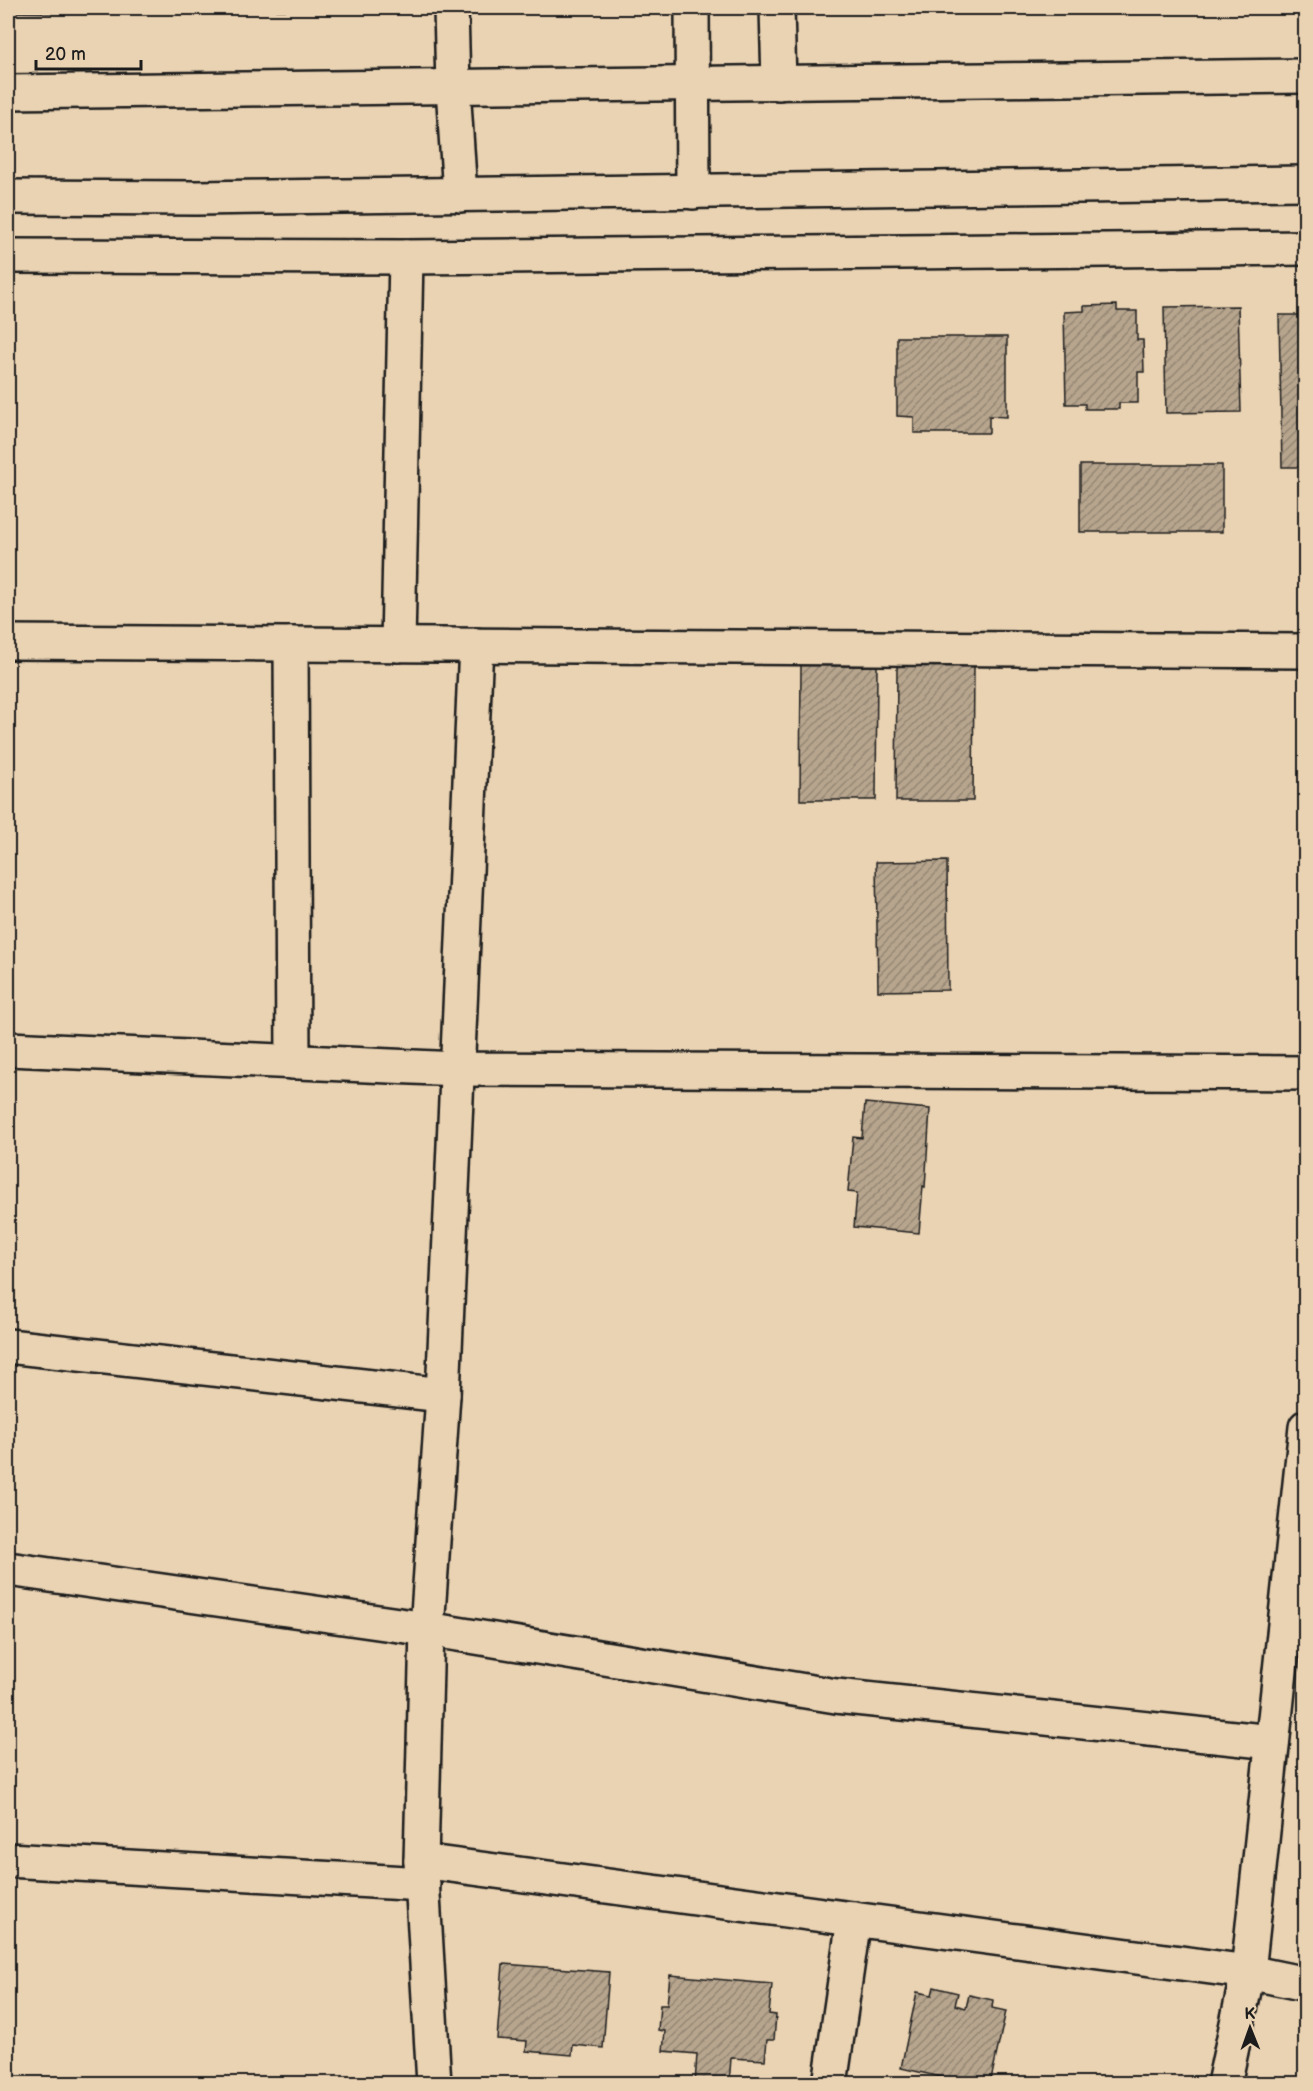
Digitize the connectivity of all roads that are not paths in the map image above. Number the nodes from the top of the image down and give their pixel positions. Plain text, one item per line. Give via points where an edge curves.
1 (451, 8) edge
2 (692, 8) edge
3 (777, 8) edge
4 (1305, 76) edge
5 (779, 83) junction
6 (694, 84) junction
7 (453, 87) junction
8 (8, 92) edge
9 (1305, 183) edge
10 (693, 192) junction
11 (460, 195) junction
12 (8, 197) edge
13 (1305, 248) edge
14 (8, 256) edge
15 (406, 257) junction
16 (8, 642) edge
17 (291, 644) junction
18 (398, 645) junction
19 (476, 645) junction
20 (1305, 651) edge
21 (8, 1049) edge
22 (292, 1062) junction
23 (458, 1070) junction
24 (1305, 1072) edge
25 (8, 1346) edge
26 (443, 1395) junction
27 (1305, 1427) edge
28 (8, 1569) edge
29 (1296, 1600) edge
30 (427, 1629) junction
31 (1272, 1742) junction
32 (8, 1860) edge
33 (422, 1873) junction
34 (854, 1919) junction
35 (1248, 1972) junction
36 (1305, 1983) edge
37 (434, 2084) edge
38 (830, 2084) edge
39 (1224, 2084) edge

1 - 7 street
2 - 6 street
3 - 5 street
4 - 5 street
5 - 6 street
6 - 7 street
6 - 10 street
7 - 8 street
7 - 11 street
9 - 10 street
10 - 11 street
11 - 12 street
13 - 15 street
14 - 15 street
15 - 18 street
16 - 17 street
17 - 18 street
17 - 22 street
18 - 19 street
19 - 20 street
19 - 23 street
21 - 22 street
22 - 23 street
23 - 24 street
23 - 26 street
25 - 26 street
26 - 30 street
27 - 29 street
28 - 30 street
29 - 31 street
30 - 31 street via 836,1696
30 - 33 street
31 - 35 street
32 - 33 street
33 - 34 street
33 - 37 street
34 - 35 street
34 - 38 street
35 - 36 street
35 - 39 street

